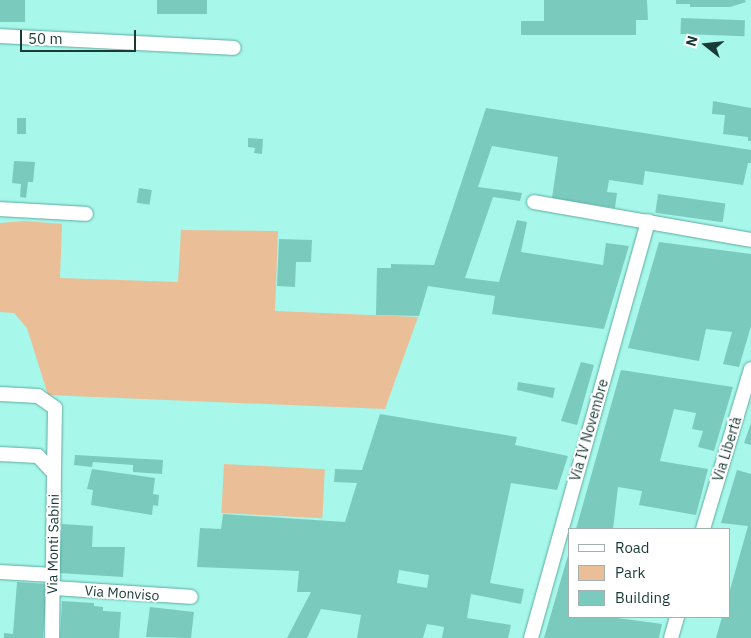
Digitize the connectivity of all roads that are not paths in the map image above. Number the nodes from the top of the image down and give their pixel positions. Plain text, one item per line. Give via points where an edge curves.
1 (0, 36) edge
2 (234, 48) dead end
3 (534, 202) dead end
4 (0, 209) edge
5 (86, 214) dead end
6 (648, 221) junction
7 (751, 240) edge
8 (751, 370) edge
9 (0, 394) edge
10 (0, 454) edge
11 (54, 472) junction
12 (703, 528) edge
13 (0, 572) edge
14 (53, 582) junction
15 (191, 598) dead end
16 (677, 618) edge
17 (52, 638) edge
18 (531, 638) edge
19 (671, 638) edge

1 - 2 street
3 - 6 street
4 - 5 street
6 - 7 street
6 - 18 street, Via IV Novembre
8 - 12 street, Via Libertà
9 - 11 street, Via Monti Sabini via 38,396 55,408
10 - 11 street via 38,456
11 - 14 street, Via Monti Sabini
13 - 14 street, Via Monviso
14 - 15 street, Via Monviso
14 - 17 street, Via Monti Sabini
16 - 19 street

